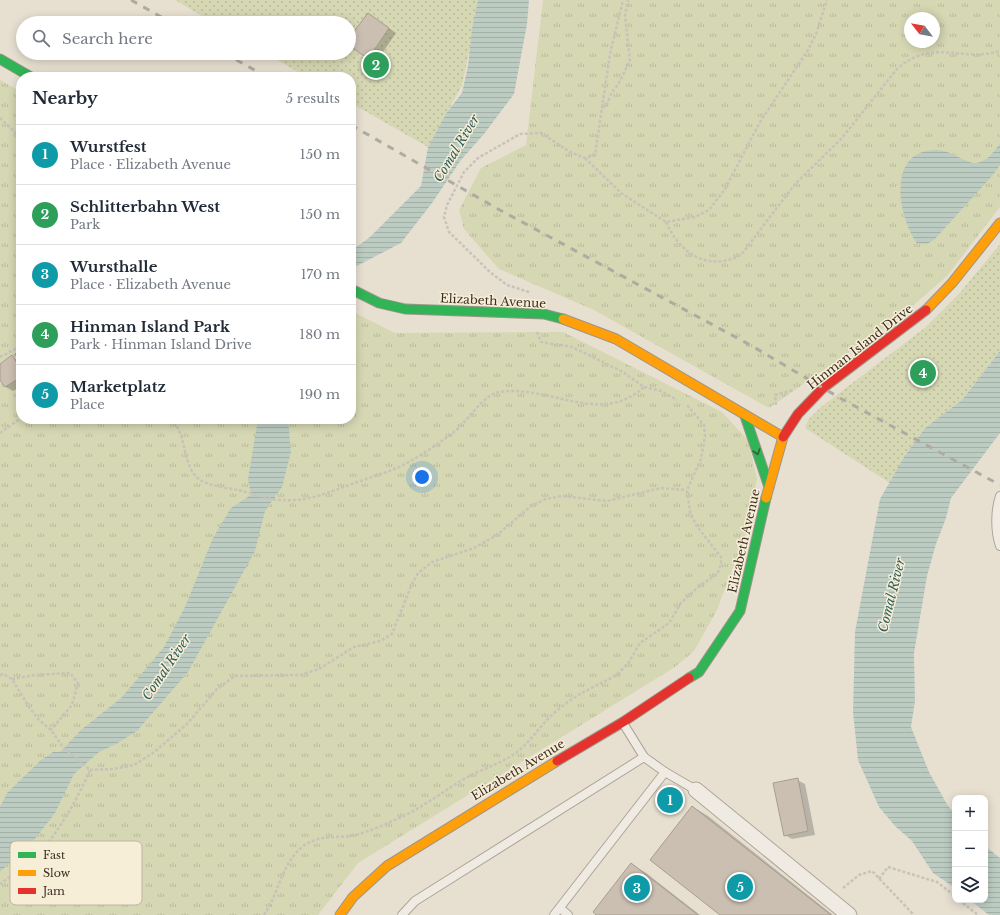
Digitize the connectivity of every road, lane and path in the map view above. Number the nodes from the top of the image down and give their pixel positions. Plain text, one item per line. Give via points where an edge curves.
1 (623, 0) edge
2 (628, 0) edge
3 (827, 0) edge
4 (1000, 51) edge
5 (0, 59) edge
6 (22, 72) edge
7 (602, 108) junction
8 (0, 118) edge
9 (16, 133) edge
10 (585, 158) junction
11 (666, 222) junction
12 (1000, 223) edge
13 (356, 292) edge
14 (533, 314) junction
15 (16, 349) edge
16 (0, 357) edge
17 (644, 387) junction
18 (746, 416) junction
19 (16, 422) edge
20 (173, 424) edge
21 (0, 433) edge
22 (783, 437) junction
23 (769, 487) junction
24 (687, 490) junction
25 (1000, 496) edge
26 (1000, 546) edge
27 (0, 674) edge
28 (12, 679) junction
29 (623, 722) junction
30 (51, 730) junction
31 (644, 757) junction
32 (90, 770) junction
33 (665, 772) junction
34 (696, 790) joint
35 (48, 841) edge
36 (10, 876) edge
37 (879, 878) junction
38 (0, 884) edge
39 (952, 894) edge
40 (831, 900) junction
41 (964, 903) edge
42 (560, 908) junction
43 (264, 915) edge
44 (340, 915) edge
45 (402, 915) edge
46 (554, 915) edge
47 (568, 915) edge
48 (849, 915) edge
49 (914, 915) edge
50 (978, 915) edge

1 - 7 path via 610,54
2 - 7 path via 625,16 630,60 607,104
3 - 11 path via 808,50 760,122 725,189 709,210 695,217
4 - 11 path via 975,54 931,52 908,60 897,69 842,138 794,184 741,255 719,262 698,258 680,246 672,237
5 - 6 street
7 - 10 path via 595,155
8 - 9 path
10 - 11 path via 621,193
10 - 14 path via 541,134 520,134 464,172 447,205 444,217 449,232 507,285 534,294
12 - 22 street, Hinman Island Drive via 952,283 921,315 813,397
13 - 14 street, Elizabeth Avenue via 379,303 405,309
14 - 17 path via 534,328 541,342 561,344 580,350 623,372
14 - 18 street, Elizabeth Avenue via 565,319 616,339
15 - 16 path
17 - 20 path via 622,402 608,404 566,401 531,393 498,392 486,400 459,428 393,469 323,496 282,500 201,480 190,469 181,436
17 - 24 path via 661,391 686,405 704,425 701,459
18 - 22 street, Elizabeth Avenue
18 -> 23 street
19 - 21 path
22 - 23 street, Elizabeth Avenue
23 - 29 street, Elizabeth Avenue via 740,611 699,672
24 - 32 path via 661,488 607,501 562,496 546,499 531,506 497,535 474,548 432,562 418,573 392,634 380,641 354,647 319,668 300,675 235,676 217,689 187,724 153,753 134,765
24 - 43 path via 690,512 696,525 721,557 719,570 681,603 669,623 640,643 623,671 575,696 551,716 512,756 464,779 410,812 351,836 329,836 307,843 295,854 285,869 272,903
25 - 26 lane via 997,517 997,537
27 - 28 path
28 - 30 path via 29,707
28 - 30 path via 70,673 78,682 72,705
29 - 31 lane
29 - 44 street, Elizabeth Avenue via 387,866 353,897
30 - 32 path via 62,746
31 - 33 lane
31 - 45 lane via 420,898
32 - 35 path via 74,804
33 - 34 lane
33 - 42 lane
34 - 40 street
36 - 38 path
37 - 39 path via 888,867 937,882
37 - 40 path via 872,871 859,875
37 - 49 path
40 - 48 street
41 - 50 path
42 - 46 lane
42 - 47 lane

